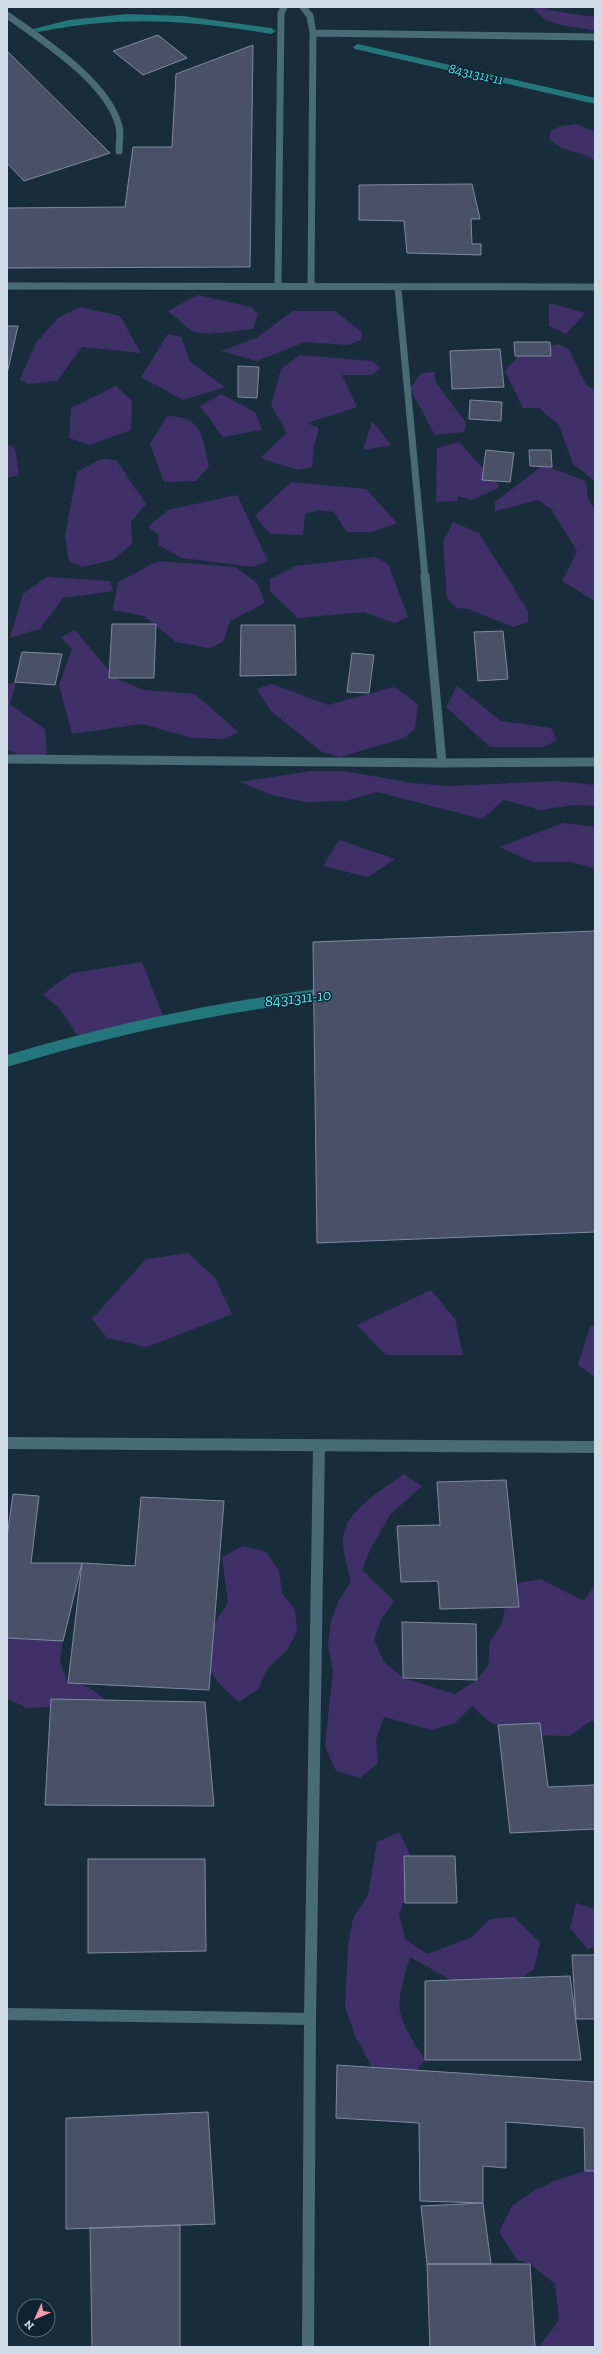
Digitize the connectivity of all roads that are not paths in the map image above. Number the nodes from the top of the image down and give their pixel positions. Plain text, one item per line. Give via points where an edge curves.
1 (284, 7) edge
2 (303, 7) edge
3 (7, 15) edge
4 (313, 33) junction
5 (595, 37) edge
6 (119, 151) dead end
7 (7, 286) edge
8 (278, 286) junction
9 (311, 286) junction
10 (595, 287) edge
11 (398, 288) junction
12 (7, 760) edge
13 (595, 762) edge
14 (442, 764) junction
15 (7, 1443) edge
16 (319, 1445) junction
17 (595, 1448) edge
18 (7, 2014) edge
19 (310, 2019) junction
20 (308, 2347) edge

1 - 8 street via 281,13
2 - 4 street via 310,16
3 - 6 street via 66,59 110,106 119,126
4 - 5 street
4 - 9 street
7 - 8 street
8 - 9 street
9 - 11 street
10 - 11 street
11 - 14 street
12 - 14 street
13 - 14 street
15 - 16 street
16 - 17 street
16 - 19 street
18 - 19 street
19 - 20 street

